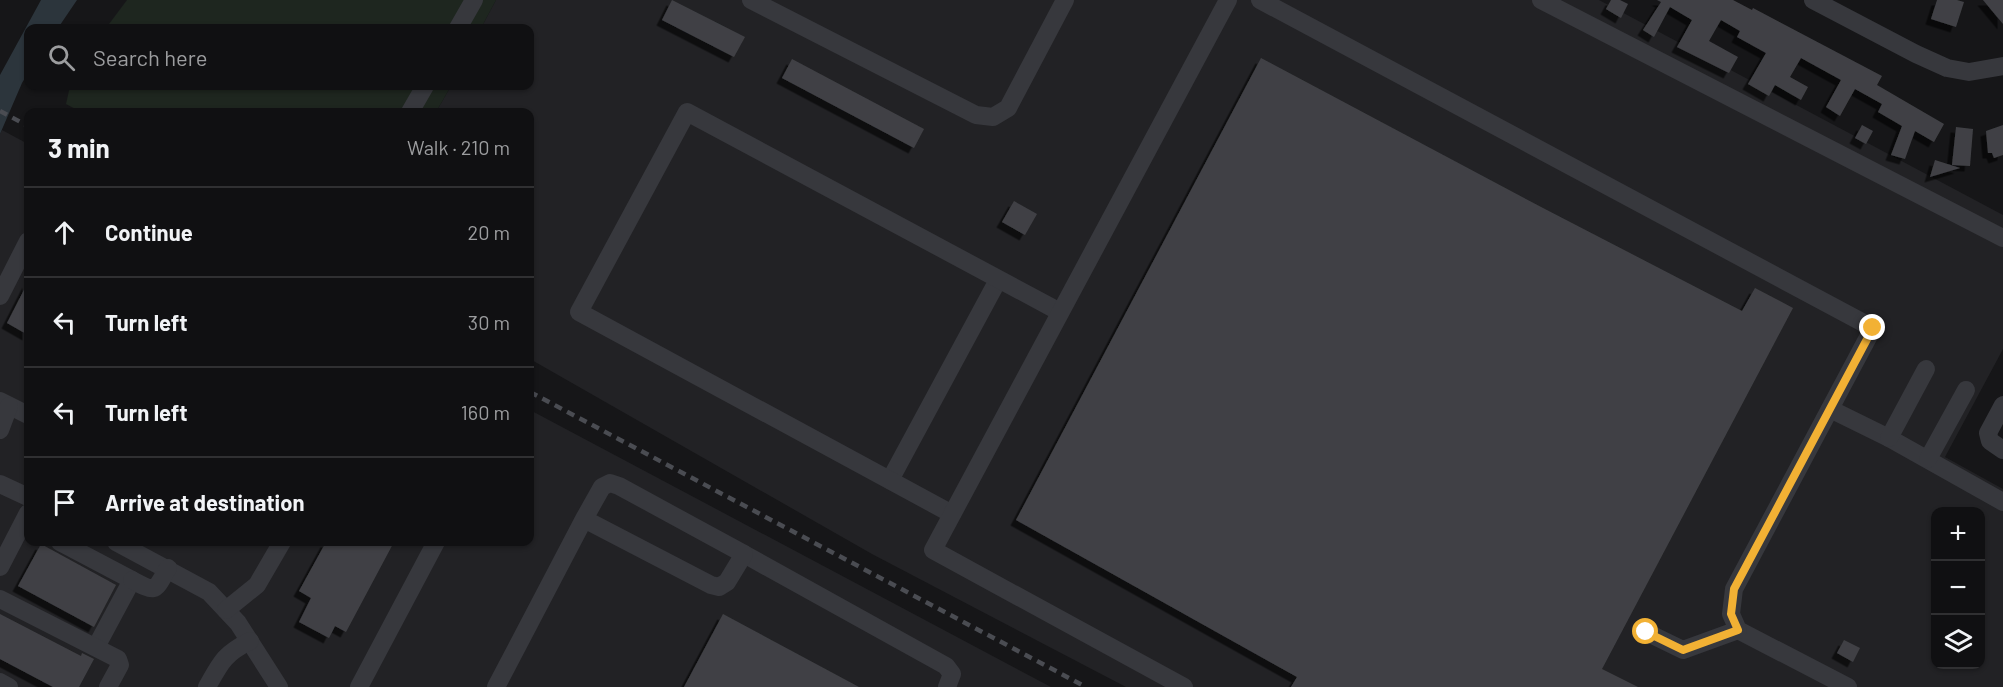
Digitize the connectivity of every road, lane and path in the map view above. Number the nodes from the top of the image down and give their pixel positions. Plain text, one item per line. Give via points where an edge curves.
1 (474, 0) edge
2 (751, 0) edge
3 (1065, 0) edge
4 (1228, 0) edge
5 (1260, 0) edge
6 (1541, 0) edge
7 (1813, 0) edge
8 (787, 8) edge
9 (460, 24) edge
10 (2003, 66) edge
11 (423, 90) edge
12 (412, 108) edge
13 (2003, 238) edge
14 (24, 249) edge
15 (998, 280) junction
16 (0, 296) edge
17 (1060, 312) junction
18 (1926, 369) dead end
19 (1966, 390) dead end
20 (4, 403) edge
21 (2003, 405) edge
22 (1830, 409) junction
23 (24, 413) edge
24 (0, 430) edge
25 (1889, 438) junction
26 (2003, 450) edge
27 (1928, 459) junction
28 (890, 480) junction
29 (0, 484) edge
30 (24, 495) edge
31 (2003, 502) edge
32 (952, 514) junction
33 (584, 519) junction
34 (24, 525) edge
35 (68, 546) edge
36 (124, 546) edge
37 (280, 546) edge
38 (434, 546) edge
39 (744, 554) junction
40 (0, 567) edge
41 (168, 568) junction
42 (132, 580) junction
43 (0, 599) edge
44 (226, 610) junction
45 (1738, 630) junction
46 (1646, 632) dead end
47 (250, 641) junction
48 (96, 647) junction
49 (0, 682) edge
50 (9, 687) edge
51 (108, 687) edge
52 (207, 687) edge
53 (279, 687) edge
54 (358, 687) edge
55 (496, 687) edge
56 (947, 687) edge
57 (1184, 687) edge
58 (1848, 687) edge

1 - 9 street
2 - 8 street
3 - 8 street via 1008,108 993,117 976,115
4 - 17 street
5 - 22 street via 1873,328
6 - 13 street
7 - 10 street via 1947,68 1969,72
11 - 12 street
14 - 16 street
15 - 17 street
15 - 28 street
15 - 28 street via 687,112 579,312
17 - 32 street
18 - 25 street
19 - 27 street
20 - 23 street
20 - 24 street
21 - 26 street via 1988,433 1990,441
22 - 25 street
22 - 45 street via 1734,589 1731,614
25 - 27 street
27 - 31 street
28 - 32 street
29 - 30 street
32 - 57 street via 933,550
33 - 39 street via 719,587 727,582
33 - 39 street via 602,488 610,483
33 - 55 street
34 - 40 street
35 - 42 street
36 - 41 street
37 - 44 street via 257,585
38 - 54 street
39 - 56 street via 946,666 952,674
41 - 42 street via 154,589
41 - 44 street via 209,592
42 - 48 street
43 - 48 street
44 - 47 street
45 - 46 street via 1683,650
45 - 58 street
47 - 52 street via 232,650
47 - 53 street
48 - 51 street via 120,661
49 - 50 street

